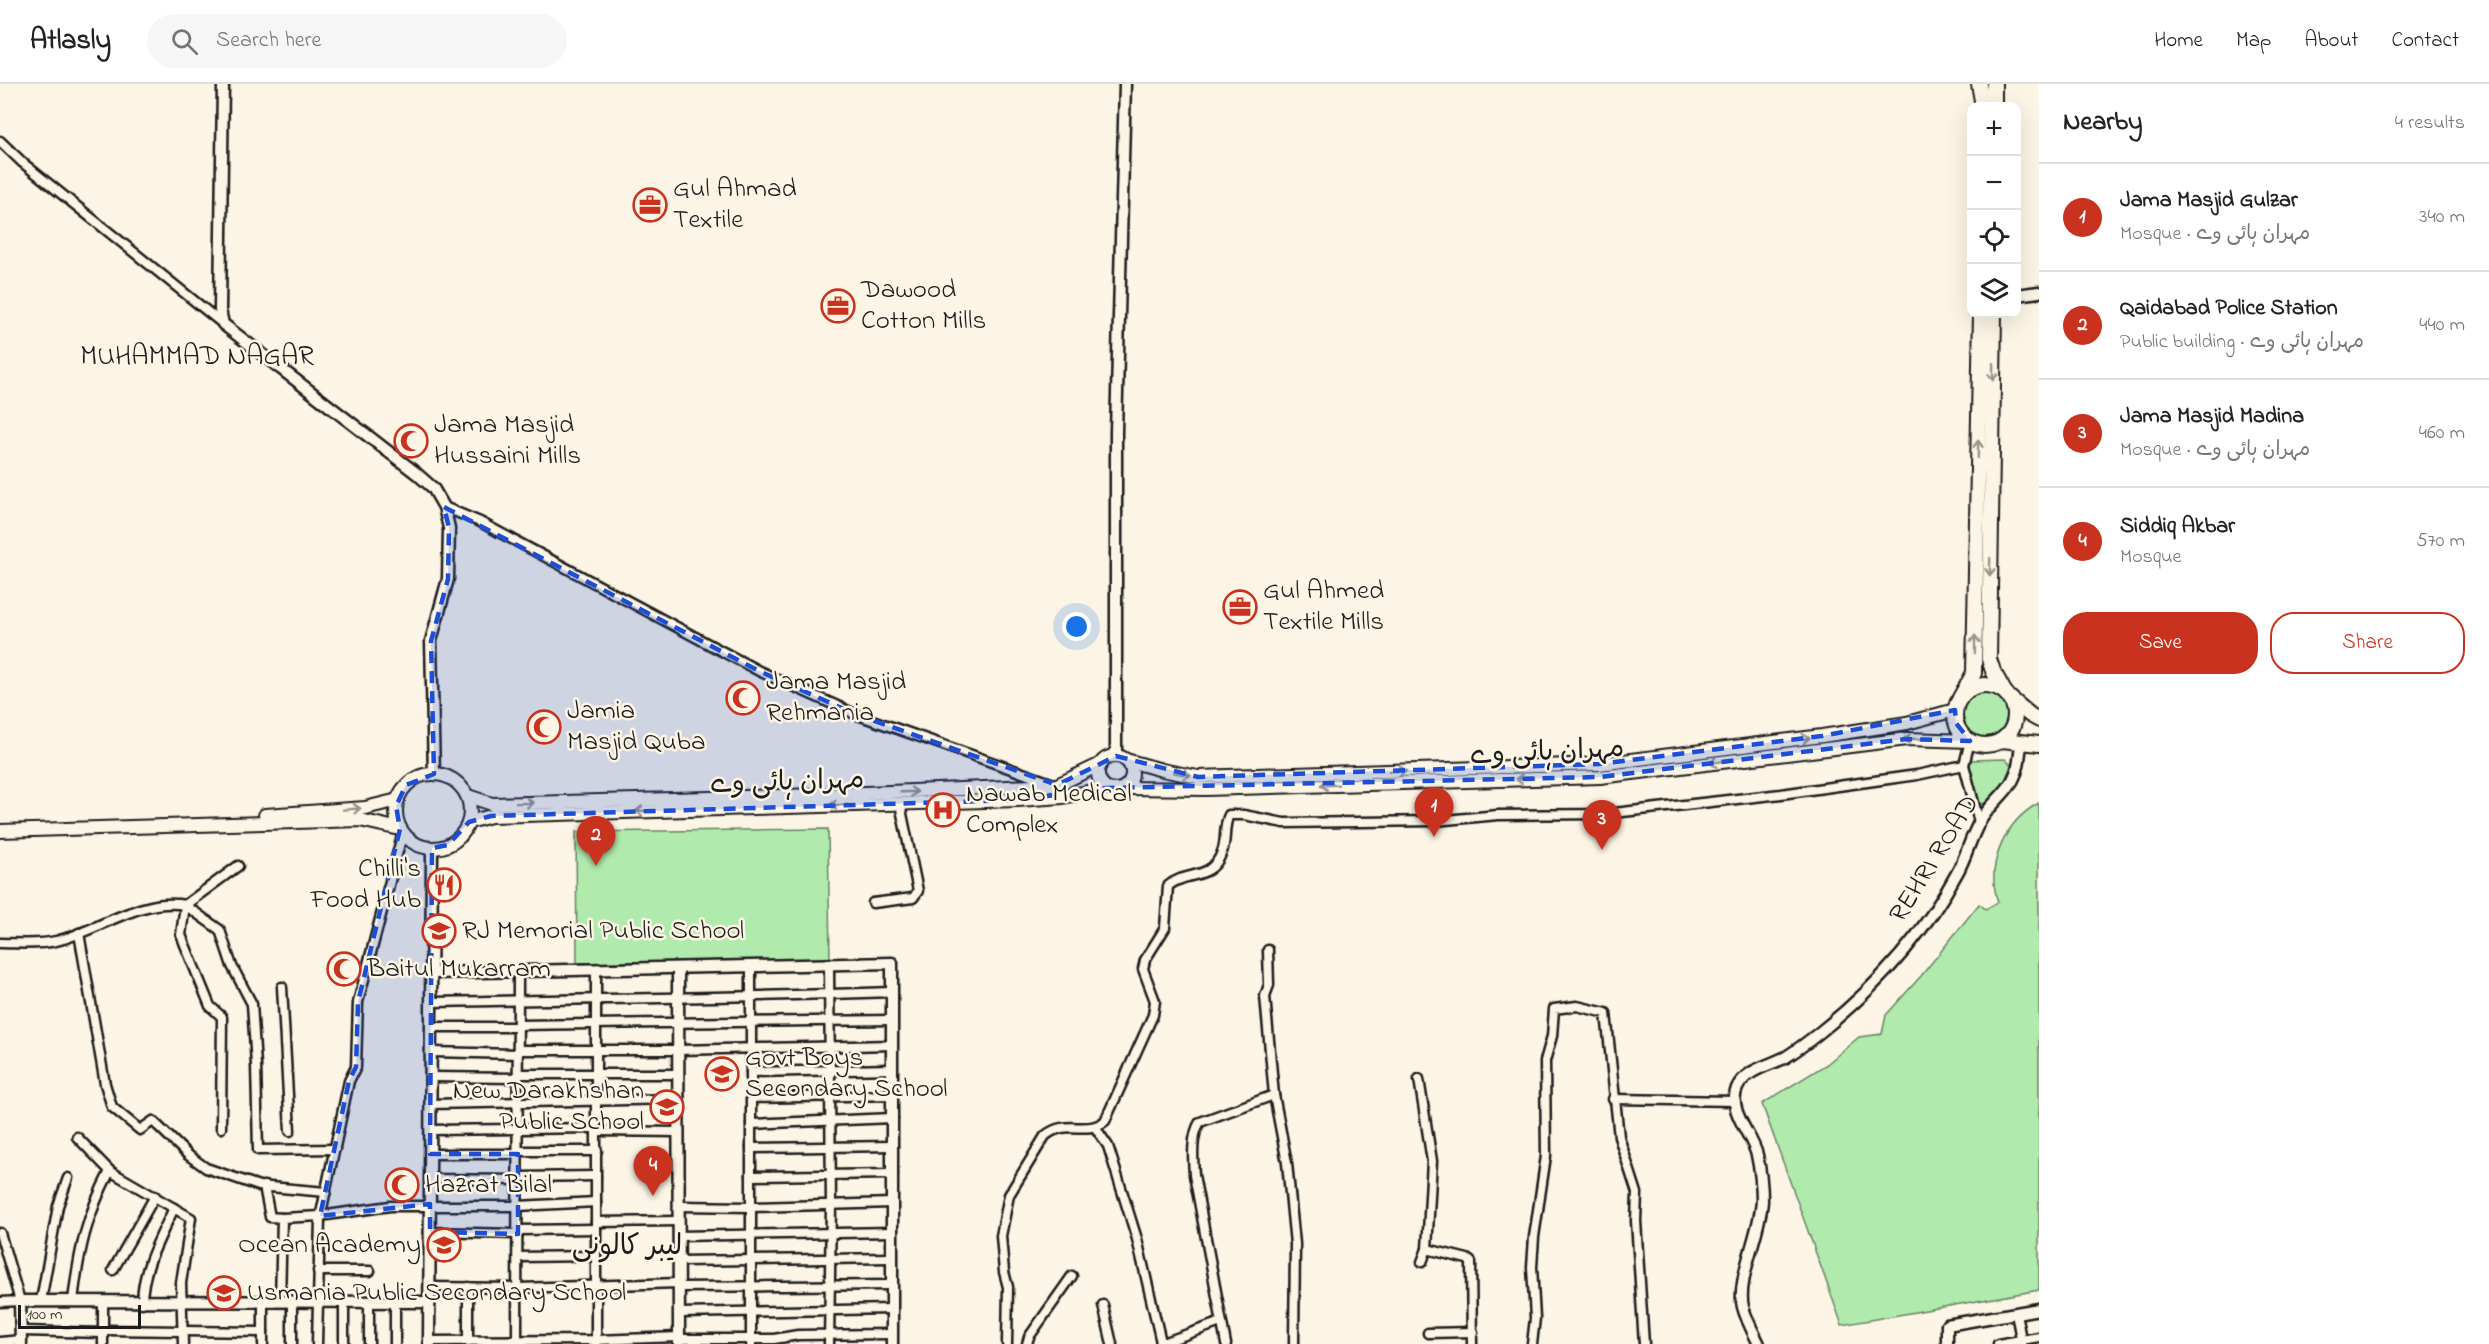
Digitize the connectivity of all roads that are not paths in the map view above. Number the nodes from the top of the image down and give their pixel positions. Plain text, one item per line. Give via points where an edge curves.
1 (223, 84) edge
2 (1125, 84) edge
3 (1979, 84) edge
4 (1994, 84) edge
5 (1982, 102) edge
6 (1994, 102) edge
7 (0, 141) edge
8 (2039, 292) edge
9 (2021, 294) edge
10 (1981, 318) edge
11 (1994, 318) edge
12 (223, 324) junction
13 (444, 507) junction
14 (2008, 695) junction
15 (1957, 704) junction
16 (2039, 720) edge
17 (2002, 740) junction
18 (1970, 741) junction
19 (2022, 742) junction
20 (2039, 744) edge
21 (1121, 758) junction
22 (1101, 764) junction
23 (1964, 765) junction
24 (434, 774) junction
25 (1057, 785) junction
26 (1106, 788) junction
27 (1124, 788) junction
28 (468, 796) junction
29 (398, 800) junction
30 (900, 804) junction
31 (469, 822) junction
32 (1979, 822) junction
33 (0, 823) edge
34 (45, 826) junction
35 (0, 831) edge
36 (402, 831) junction
37 (432, 848) junction
38 (238, 866) dead end
39 (873, 903) dead end
40 (185, 904) junction
41 (79, 933) junction
42 (0, 943) edge
43 (1268, 950) dead end
44 (829, 965) junction
45 (751, 966) junction
46 (678, 968) junction
47 (596, 969) junction
48 (518, 971) junction
49 (431, 973) junction
50 (282, 987) dead end
51 (892, 992) junction
52 (829, 994) junction
53 (678, 997) junction
54 (596, 998) junction
55 (751, 998) junction
56 (518, 1000) junction
57 (431, 1002) junction
58 (829, 1019) junction
59 (892, 1020) junction
60 (751, 1022) junction
61 (679, 1023) junction
62 (596, 1025) junction
63 (518, 1026) junction
64 (431, 1027) junction
65 (892, 1045) junction
66 (829, 1046) junction
67 (751, 1047) junction
68 (596, 1050) junction
69 (679, 1050) junction
70 (431, 1052) junction
71 (518, 1052) junction
72 (892, 1069) junction
73 (830, 1071) junction
74 (751, 1072) junction
75 (596, 1074) junction
76 (679, 1074) junction
77 (518, 1076) junction
78 (431, 1077) junction
79 (1419, 1079) dead end
80 (892, 1095) junction
81 (1274, 1095) junction
82 (830, 1097) junction
83 (679, 1098) junction
84 (751, 1098) junction
85 (1613, 1099) junction
86 (596, 1100) junction
87 (1735, 1101) junction
88 (518, 1103) junction
89 (430, 1104) junction
90 (893, 1118) junction
91 (830, 1122) junction
92 (751, 1124) junction
93 (1095, 1127) junction
94 (221, 1128) dead end
95 (518, 1128) junction
96 (430, 1130) junction
97 (596, 1130) junction
98 (290, 1131) dead end
99 (679, 1132) junction
100 (77, 1137) dead end
101 (893, 1146) junction
102 (751, 1148) junction
103 (830, 1148) junction
104 (335, 1149) junction
105 (597, 1151) junction
106 (518, 1153) junction
107 (430, 1154) junction
108 (110, 1171) junction
109 (892, 1174) junction
110 (830, 1175) junction
111 (596, 1176) junction
112 (751, 1176) junction
113 (68, 1178) dead end
114 (430, 1179) junction
115 (518, 1179) junction
116 (264, 1186) junction
117 (327, 1192) junction
118 (155, 1196) junction
119 (596, 1202) junction
120 (892, 1203) junction
121 (430, 1204) junction
122 (831, 1205) junction
123 (518, 1206) junction
124 (679, 1206) junction
125 (751, 1207) junction
126 (174, 1208) junction
127 (320, 1216) junction
128 (282, 1218) junction
129 (679, 1221) junction
130 (596, 1226) junction
131 (429, 1232) junction
132 (518, 1232) junction
133 (892, 1232) junction
134 (0, 1233) edge
135 (830, 1233) junction
136 (751, 1234) junction
137 (679, 1236) junction
138 (1427, 1249) junction
139 (518, 1257) junction
140 (596, 1257) junction
141 (891, 1258) junction
142 (830, 1259) junction
143 (751, 1260) junction
144 (679, 1261) junction
145 (1422, 1262) dead end
146 (113, 1270) dead end
147 (318, 1271) junction
148 (370, 1271) dead end
149 (1072, 1276) dead end
150 (830, 1284) junction
151 (679, 1285) junction
152 (891, 1285) junction
153 (596, 1286) junction
154 (751, 1286) junction
155 (429, 1287) junction
156 (468, 1287) junction
157 (518, 1288) junction
158 (20, 1301) junction
159 (41, 1301) junction
160 (73, 1301) junction
161 (0, 1302) edge
162 (103, 1302) junction
163 (142, 1302) junction
164 (182, 1302) junction
165 (263, 1302) junction
166 (286, 1302) junction
167 (344, 1302) junction
168 (369, 1302) junction
169 (395, 1302) junction
170 (429, 1302) junction
171 (318, 1303) junction
172 (1102, 1305) dead end
173 (892, 1309) junction
174 (2039, 1309) edge
175 (829, 1310) junction
176 (750, 1312) junction
177 (679, 1313) junction
178 (2016, 1313) junction
179 (1221, 1322) junction
180 (183, 1331) junction
181 (103, 1332) junction
182 (263, 1332) junction
183 (1473, 1332) junction
184 (1428, 1333) dead end
185 (2039, 1337) edge
186 (21, 1339) edge
187 (892, 1339) edge
188 (679, 1340) edge
189 (829, 1340) edge
190 (468, 1341) junction
191 (751, 1341) edge
192 (0, 1342) edge
193 (429, 1342) edge
194 (596, 1342) edge
195 (2021, 1342) edge
196 (517, 1343) edge
197 (1161, 1343) edge
198 (103, 1344) edge
199 (183, 1344) edge
200 (263, 1344) edge
201 (292, 1344) edge
202 (317, 1344) edge
203 (344, 1344) edge
204 (369, 1344) edge
205 (395, 1344) edge
206 (1006, 1344) edge
207 (1027, 1344) edge
208 (1112, 1344) edge
209 (1226, 1344) edge
210 (1294, 1344) edge
211 (1472, 1344) edge
212 (1532, 1344) edge
213 (1644, 1344) edge
214 (1759, 1344) edge
215 (1947, 1344) edge
216 (1998, 1344) edge

1 - 12 street
2 - 21 street via 1116,432
3 - 5 main road
4 - 6 main road
7 - 12 street
8 - 9 street
15 -> 10 main road via 1974,673
11 -> 14 main road via 1989,659
12 - 13 street via 416,473 433,488
13 - 24 street via 450,528 448,579 431,641
13 - 25 street via 480,522 759,671 855,714
14 - 15 main road via 1993,685 1981,685 1969,689
14 - 16 main road
14 - 17 main road via 2015,711 2014,723
15 - 18 main road via 1956,723
21 -> 15 main road via 1198,777 1599,764 1907,723
17 - 18 main road via 1992,744
17 - 19 main road
18 - 23 street
18 -> 27 main road, مہران ہائی وے via 1907,739 1600,777
19 - 20 main road
19 - 32 street, REHRI ROAD via 2016,773
21 - 22 main road via 1106,759
21 - 27 main road via 1132,771
22 - 25 main road
22 - 26 main road via 1098,777
23 - 32 street
23 - 93 street via 1792,793 1605,814 1284,823 1229,815 1222,853 1214,867 1168,886 1165,928 1143,969 1155,1001 1153,1015 1105,1120
24 - 28 main road via 454,780
24 - 29 main road via 414,779
28 -> 25 main road via 492,804
26 - 27 main road
26 - 30 main road, مہران ہائی وے via 1063,797
28 - 31 main road
34 -> 29 main road via 365,808
29 - 36 main road via 397,820
30 -> 31 main road, مہران ہائی وے via 491,816
30 - 39 street via 918,891 913,898
31 - 37 main road via 461,836 448,845
32 - 87 street, REHRI ROAD via 1958,873 1924,926 1886,970 1818,1034 1785,1057 1751,1072 1738,1087
33 - 34 main road
34 - 35 main road
34 - 36 main road via 360,820
36 - 37 main road via 421,846
36 - 104 street via 358,1002 356,1067 349,1081
37 - 49 street
38 - 40 street
40 - 41 street via 168,902 147,907
40 - 94 street via 182,936 210,1006 222,1017
40 - 104 street via 220,930 232,966 252,1004 258,1150
41 - 42 street via 55,942
41 - 116 street via 112,1107 140,1130 153,1121 206,1168
43 - 81 street via 1269,985 1265,996
44 - 45 street
44 - 51 street via 892,963
44 - 52 street
45 - 46 street
45 - 55 street
46 - 47 street
46 - 53 street
47 - 48 street
47 - 54 street
48 - 49 street
48 - 56 street
49 - 57 street
50 - 98 street
51 - 52 street
51 - 59 street
52 - 55 street
52 - 58 street
53 - 54 street
53 - 55 street
53 - 61 street
54 - 56 street
54 - 62 street
55 - 60 street
56 - 57 street
56 - 63 street
57 - 64 street
58 - 59 street
58 - 60 street
58 - 66 street
59 - 65 street
60 - 61 street
60 - 67 street
61 - 62 street
61 - 69 street
62 - 63 street
62 - 68 street
63 - 64 street
63 - 71 street
64 - 70 street
65 - 66 street
65 - 72 street
66 - 67 street
66 - 73 street
67 - 69 street
67 - 74 street
68 - 69 street
68 - 71 street
68 - 75 street
69 - 76 street
70 - 71 street
70 - 78 street
71 - 77 street
72 - 73 street
72 - 80 street
73 - 74 street
73 - 82 street
74 - 84 street
75 - 76 street
75 - 77 street
75 - 86 street
76 - 83 street
77 - 78 street
77 - 88 street
78 - 89 street
79 - 138 street via 1432,1161
80 - 82 street
80 - 90 street
81 - 179 street via 1197,1126 1194,1175
81 - 210 street via 1287,1163 1295,1244
82 - 84 street
82 - 91 street
83 - 86 street
83 - 99 street
84 - 92 street
85 - 87 street
85 - 212 street via 1606,1013 1577,1006 1554,1008 1545,1061 1546,1156 1534,1237
85 - 213 street via 1619,1137 1637,1193
86 - 88 street
86 - 97 street
87 - 214 street via 1757,1154 1761,1180 1758,1229 1742,1288 1742,1305
88 - 89 street
88 - 95 street
89 - 96 street
90 - 91 street
90 - 101 street
91 - 92 street
91 - 103 street
92 - 102 street
93 - 197 street via 1108,1146 1137,1239
93 - 206 street via 1065,1126 1052,1130 1009,1194 1001,1236 1008,1287
95 - 96 street
95 - 97 street
95 - 106 street
96 - 107 street
97 - 99 street
97 - 105 street
99 - 124 street
100 - 108 street
101 - 103 street
101 - 109 street
102 - 103 street
102 - 112 street
103 - 110 street
104 - 117 street
105 - 106 street
105 - 111 street
106 - 107 street
106 - 115 street
107 - 114 street
108 - 118 street
108 - 160 street via 86,1225
109 - 110 street
109 - 120 street
110 - 112 street
110 - 122 street
111 - 115 street
111 - 119 street
112 - 125 street
113 - 159 street via 58,1206
114 - 115 street
114 - 121 street
115 - 123 street
116 - 117 street
116 - 128 street via 270,1217
117 - 127 street
118 - 126 street
118 - 146 street
119 - 123 street
119 - 130 street
120 - 122 street
120 - 133 street
121 - 123 street
121 - 127 street
121 - 131 street
122 - 125 street
122 - 135 street
123 - 132 street
124 - 125 street
124 - 129 street
125 - 136 street
126 - 163 street via 147,1268
126 - 164 street via 192,1220 184,1254
127 - 128 street
127 - 147 street
128 - 166 street
129 - 130 street
129 - 137 street
130 - 132 street
130 - 140 street
131 - 132 street
131 - 155 street
132 - 139 street
133 - 135 street
133 - 141 street
134 - 158 street
135 - 136 street
135 - 142 street
136 - 137 street
136 - 143 street
137 - 144 street
138 - 145 street
138 - 183 street via 1471,1262
139 - 140 street
139 - 157 street
140 - 153 street
141 - 142 street
141 - 152 street
142 - 143 street
142 - 150 street
143 - 144 street
143 - 154 street
144 - 151 street
147 - 148 street
147 - 171 street
149 - 207 street
150 - 152 street
150 - 154 street
150 - 175 street
151 - 153 street
151 - 154 street
151 - 177 street
152 - 173 street
153 - 157 street
153 - 194 street
154 - 176 street
155 - 156 street
155 - 170 street
156 - 157 street
156 - 190 street
157 - 196 street
158 - 159 street
158 - 161 street
158 - 186 street
159 - 160 street
160 - 162 street
162 - 163 street
162 - 181 street
163 - 164 street
164 - 165 street
164 - 180 street
165 - 166 street
165 - 182 street
166 - 171 street
166 - 201 street
167 - 168 street
167 - 171 street
167 - 203 street
168 - 169 street
168 - 204 street
169 - 170 street
169 - 205 street
170 - 193 street
171 - 202 street
172 - 208 street
173 - 175 street
173 - 187 street
174 - 178 street
175 - 176 street
175 - 189 street
176 - 177 street
176 - 191 street
177 - 188 street
178 - 195 street
178 - 215 street via 1947,1325
179 - 197 street
179 - 209 street
180 - 181 street
180 - 182 street
180 - 199 street
181 - 186 street
181 - 198 street
182 - 200 street
183 - 184 street
183 - 211 street
185 - 195 street
186 - 192 street
187 - 189 street
188 - 191 street
188 - 194 street
189 - 191 street via 798,1335
190 - 193 street
190 - 196 street
194 - 196 street
195 - 216 street

